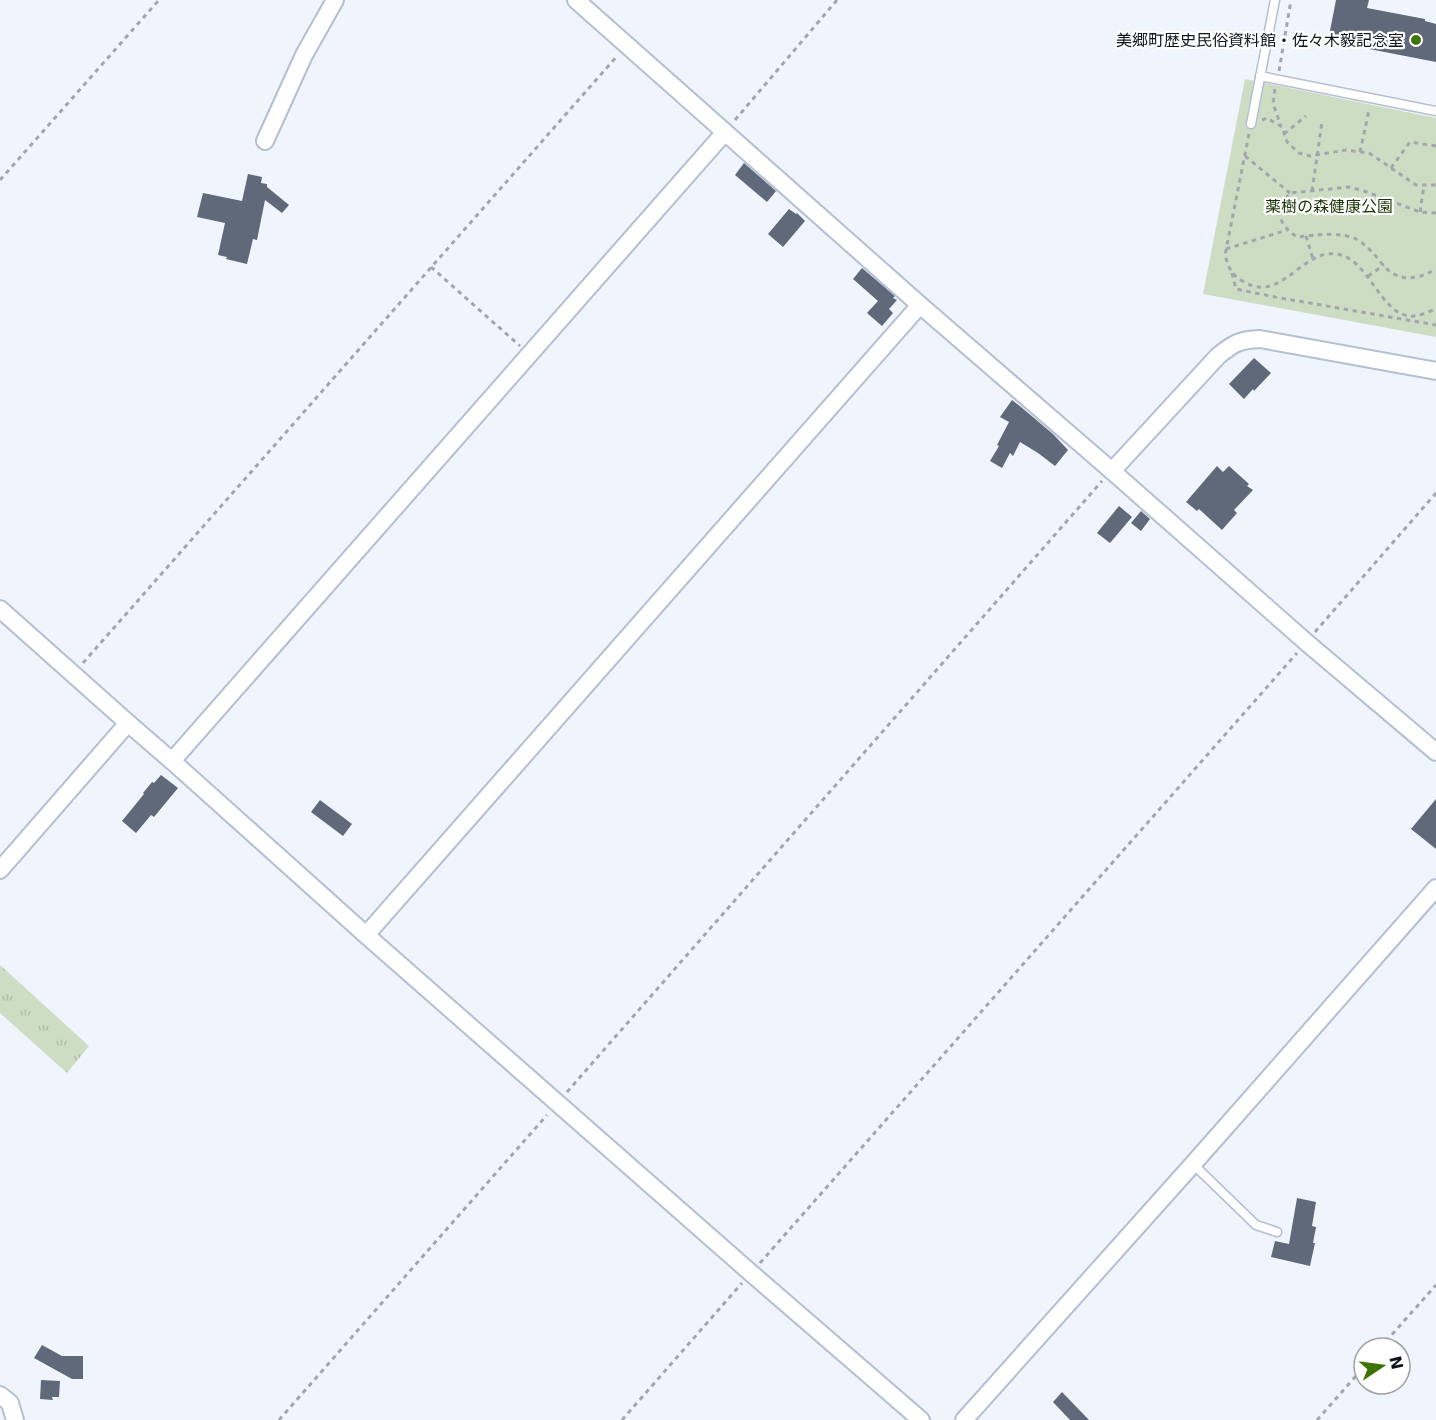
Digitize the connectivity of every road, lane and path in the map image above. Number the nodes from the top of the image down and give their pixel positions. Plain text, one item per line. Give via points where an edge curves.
1 (159, 0) edge
2 (335, 0) edge
3 (576, 0) edge
4 (837, 0) edge
5 (1275, 0) edge
6 (1292, 0) edge
7 (627, 45) junction
8 (1260, 76) junction
9 (1369, 110) dead end
10 (1436, 111) edge
11 (1306, 116) dead end
12 (1322, 122) dead end
13 (1251, 124) junction
14 (1282, 127) junction
15 (725, 132) junction
16 (1284, 134) junction
17 (265, 141) dead end
18 (1436, 146) edge
19 (1360, 152) junction
20 (1245, 155) junction
21 (1317, 155) junction
22 (1391, 168) junction
23 (0, 180) edge
24 (1424, 185) junction
25 (1436, 185) edge
26 (1312, 191) junction
27 (1290, 193) junction
28 (1420, 212) junction
29 (1436, 213) edge
30 (1287, 230) junction
31 (1305, 236) junction
32 (1226, 249) junction
33 (1313, 258) junction
34 (1383, 265) junction
35 (431, 267) junction
36 (1436, 269) edge
37 (1232, 273) junction
38 (1368, 276) junction
39 (920, 304) junction
40 (1436, 309) edge
41 (1436, 325) edge
42 (529, 354) junction
43 (1436, 371) edge
44 (1112, 471) junction
45 (1436, 493) edge
46 (0, 609) edge
47 (1306, 642) junction
48 (73, 675) junction
49 (128, 723) junction
50 (1436, 752) edge
51 (172, 761) junction
52 (0, 870) edge
53 (1436, 888) edge
54 (366, 935) junction
55 (557, 1103) junction
56 (1193, 1164) junction
57 (1277, 1232) dead end
58 (751, 1273) junction
59 (1436, 1285) edge
60 (1391, 1336) edge
61 (1352, 1381) edge
62 (0, 1395) edge
63 (15, 1420) edge
64 (279, 1420) edge
65 (622, 1420) edge
66 (921, 1420) edge
67 (964, 1420) edge
68 (1317, 1420) edge

1 - 23 path
2 - 17 street
3 - 7 street
4 - 15 path
5 - 8 lane
6 - 14 path via 1273,102
7 - 15 street
7 - 35 path
8 - 10 lane
8 - 13 lane
9 - 19 path
11 - 16 path
12 - 21 path
13 - 14 path via 1267,118
13 - 20 path
14 - 16 path
15 - 39 street
15 - 42 street
16 - 21 path via 1299,153
18 - 22 path via 1410,142
19 - 21 path
19 - 22 path via 1369,153
20 - 27 path
20 - 32 path
21 - 26 path
22 - 24 path via 1416,185
24 - 25 path
24 - 28 path
26 - 27 path
26 - 28 path via 1349,187
27 - 30 path via 1279,209
28 - 29 path
30 - 31 path via 1297,237
30 - 32 path
31 - 33 path
31 - 34 path via 1357,239
32 - 37 path
33 - 37 path via 1270,287 1253,287
33 - 38 path via 1339,254
34 - 36 path via 1400,277 1413,279
34 - 38 path
35 - 42 path
35 - 48 path
37 - 41 path via 1236,289
38 - 40 path via 1396,310 1410,316
39 - 44 street
39 - 54 street
42 - 51 street
43 - 44 street via 1260,339 1244,340 1218,356
44 - 47 street
44 - 55 path
45 - 47 path
46 - 48 street
47 - 50 street
47 - 58 path
48 - 49 street
49 - 51 street
49 - 52 street
51 - 54 street
53 - 56 street
54 - 55 street
55 - 58 street
55 - 64 path
56 - 57 lane via 1256,1224
56 - 67 street
58 - 65 path
58 - 66 street
59 - 60 path
61 - 68 path
62 - 63 street via 10,1403

